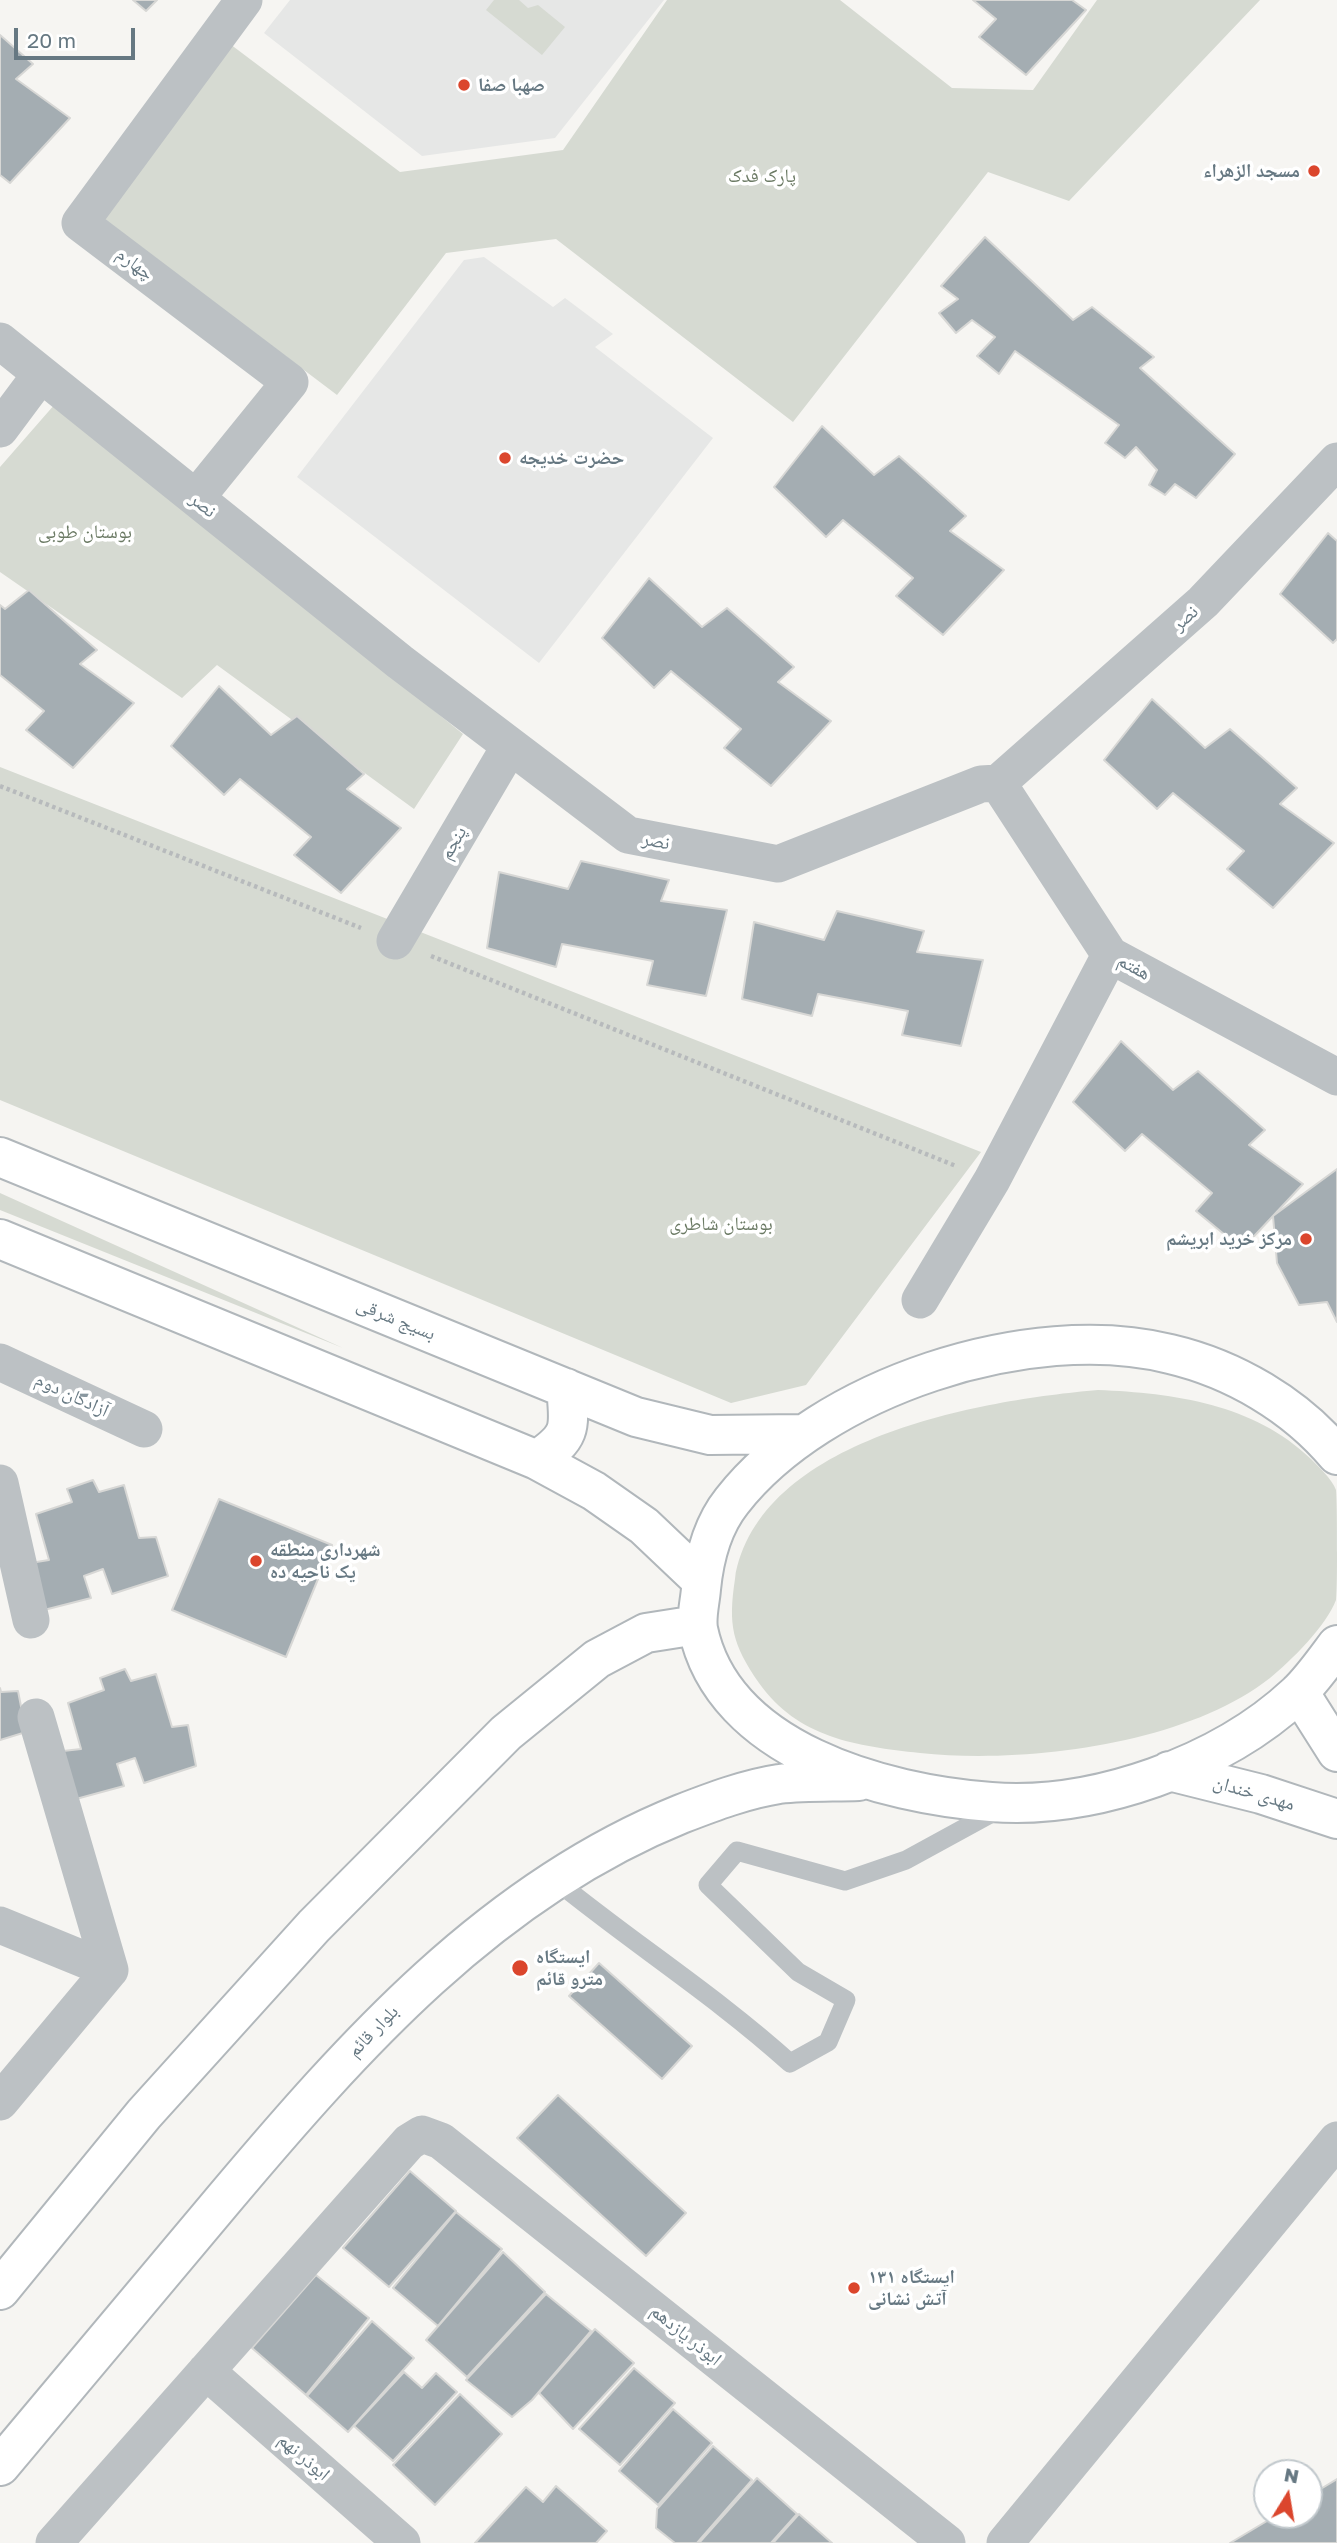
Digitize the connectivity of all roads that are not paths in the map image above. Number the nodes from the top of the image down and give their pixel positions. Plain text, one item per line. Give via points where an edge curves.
1 (244, 0) edge
2 (0, 341) edge
3 (41, 374) junction
4 (0, 429) edge
5 (1337, 461) edge
6 (195, 498) junction
7 (510, 746) junction
8 (998, 783) junction
9 (395, 941) road end
10 (1110, 955) junction
11 (1337, 1077) edge
12 (0, 1157) edge
13 (0, 1238) edge
14 (920, 1300) dead end
15 (0, 1362) edge
16 (566, 1388) junction
17 (1287, 1405) junction
18 (1337, 1407) edge
19 (144, 1429) dead end
20 (802, 1434) junction
21 (1337, 1455) edge
22 (537, 1460) junction
23 (0, 1483) edge
24 (702, 1580) junction
25 (31, 1620) dead end
26 (697, 1625) junction
27 (1337, 1645) edge
28 (1299, 1692) junction
29 (36, 1717) dead end
30 (1337, 1752) edge
31 (1169, 1770) junction
32 (869, 1781) junction
33 (1010, 1804) junction
34 (1337, 1819) edge
35 (554, 1879) junction
36 (0, 1925) edge
37 (110, 1970) junction
38 (0, 2102) edge
39 (1337, 2140) edge
40 (0, 2290) edge
41 (206, 2371) junction
42 (0, 2466) edge
43 (54, 2543) edge
44 (402, 2543) edge
45 (947, 2543) edge
46 (1005, 2543) edge

1 - 6 street, چهارم via 80,223 290,382
2 - 3 street, نصر
3 - 4 street
3 - 6 street, نصر
5 - 8 street, نصر via 1203,602
6 - 7 street, نصر
7 - 8 street, نصر via 628,835 778,864 981,784
7 - 9 street, پنجم
8 - 10 street, هفتم
10 - 11 street, هفتم
10 - 14 street via 992,1180
12 - 16 main road, بسیج شرقی
13 - 22 main road
15 - 19 street, آزادگان دوم
16 - 20 main road, بسیج شرقی via 636,1417 710,1435
16 - 22 main road via 568,1429 560,1444
17 - 18 main road
17 - 20 main road via 1213,1368 1170,1353 1071,1346 990,1355 920,1375 851,1404
17 - 21 main road
20 - 24 main road via 758,1471 729,1504 710,1540
22 - 24 main road via 594,1491 644,1526
23 - 25 street
24 - 26 main road
26 - 32 main road via 711,1669 734,1702 772,1736
26 - 40 main road via 646,1633 597,1659 506,1733 287,1956 144,2114
27 - 28 main road
28 - 30 main road
28 - 31 main road via 1222,1748
29 - 37 street
31 - 33 main road via 1121,1788 1070,1799
31 - 34 main road, مهدی خندان
32 - 33 main road via 937,1798
32 - 35 main road, بلوار قائم via 778,1784 713,1801 630,1835
33 - 35 lane via 906,1860 845,1881 737,1851 708,1885 798,1972 846,2000 828,2042 790,2063 741,2019
35 - 42 main road, بلوار قائم via 486,1930 378,2025 308,2099
36 - 37 street
37 - 38 street
39 - 46 street
41 - 43 street
41 - 44 street, ابوذر نهم
41 - 45 street, ابوذر یازدهم via 409,2142 422,2134 441,2141

